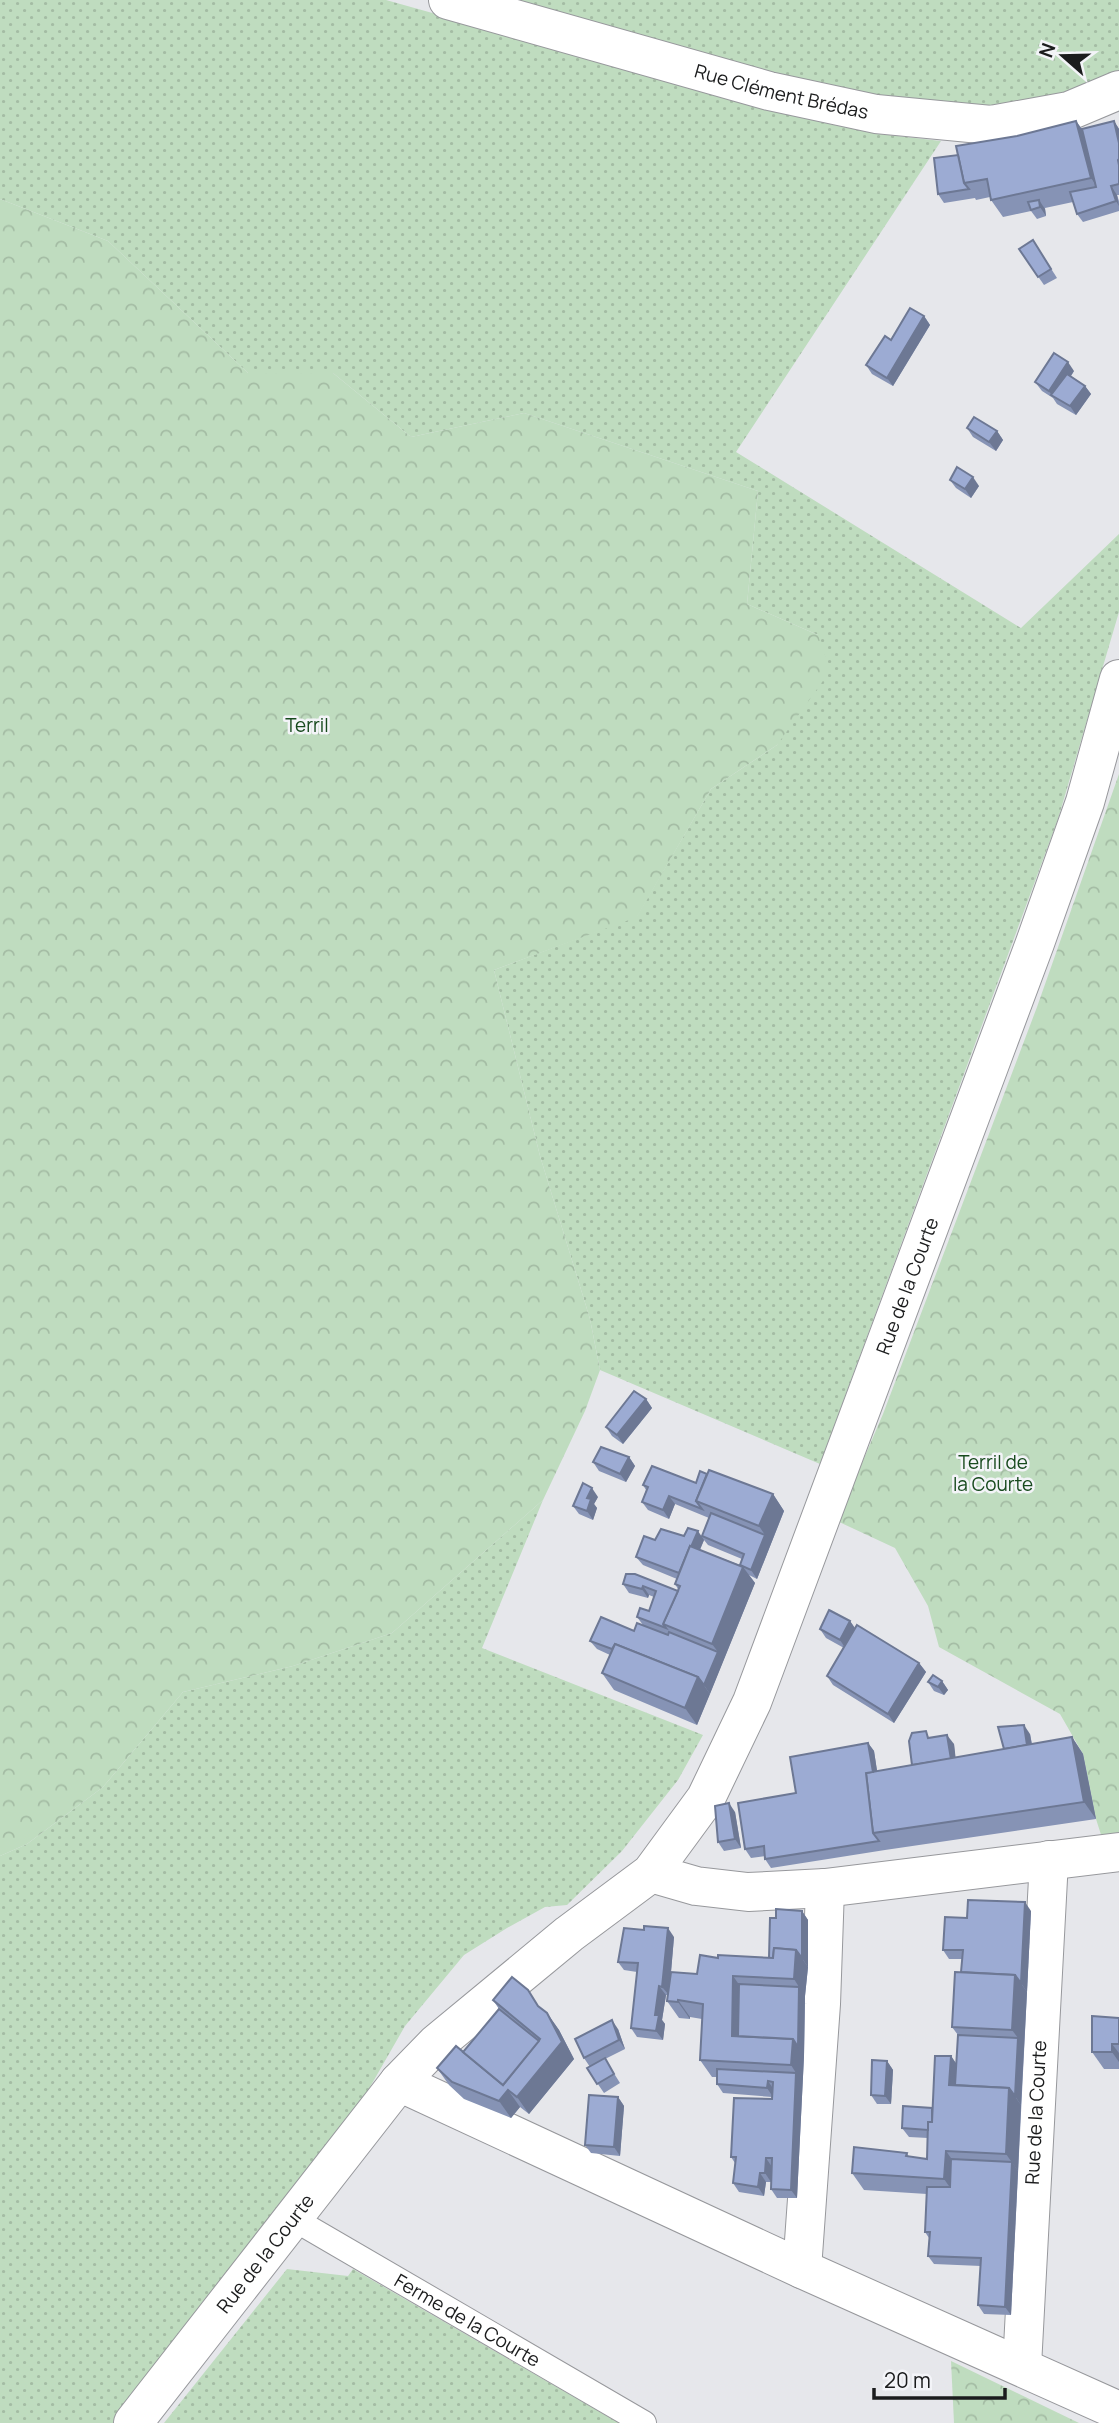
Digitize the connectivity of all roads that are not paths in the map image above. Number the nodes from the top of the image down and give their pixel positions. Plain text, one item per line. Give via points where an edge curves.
1 (448, 0) edge
2 (1119, 90) edge
3 (1119, 679) edge
4 (1119, 1852) edge
5 (1049, 1860) junction
6 (651, 1873) junction
7 (825, 1888) junction
8 (399, 2082) junction
9 (292, 2218) junction
10 (802, 2269) junction
11 (1022, 2366) junction
12 (1119, 2411) edge
13 (133, 2423) edge
14 (644, 2423) edge

1 - 2 street, Rue Clément Brédas via 769,91 876,114 991,125 1069,111
3 - 6 street, Rue de la Courte via 1085,802 752,1702 706,1798
4 - 5 street
5 - 7 street
5 - 11 street, Rue de la Courte
6 - 7 street via 696,1886 748,1892
6 - 8 street, Rue de la Courte via 436,2044
7 - 10 street
8 - 9 street, Rue de la Courte
8 - 10 street
9 - 13 street, Rue de la Courte
9 - 14 lane, Ferme de la Courte
10 - 11 street
11 - 12 street

